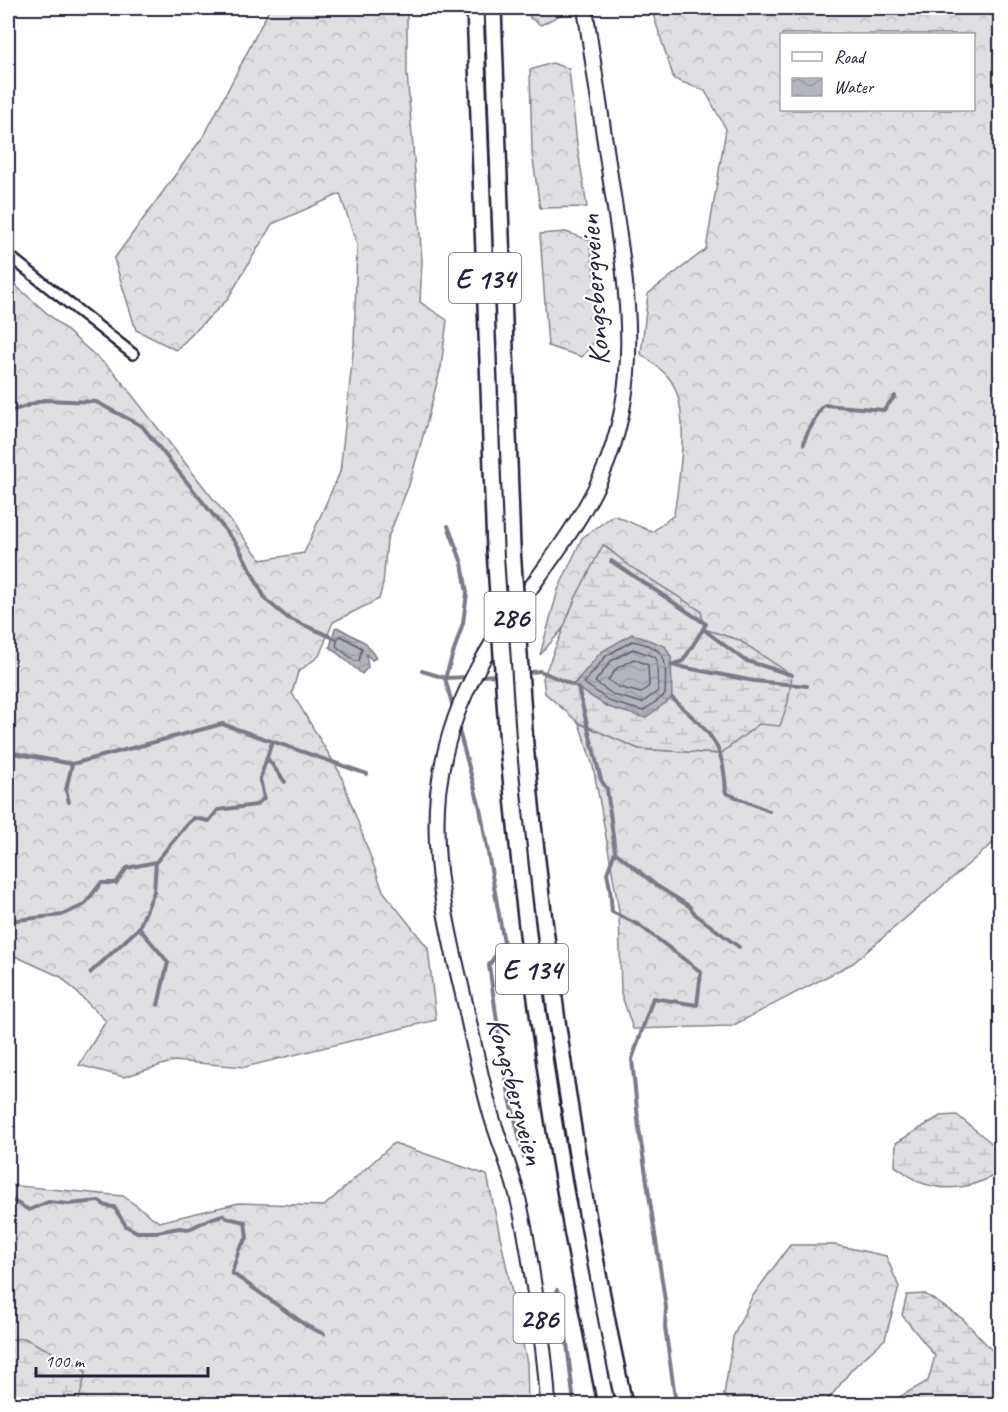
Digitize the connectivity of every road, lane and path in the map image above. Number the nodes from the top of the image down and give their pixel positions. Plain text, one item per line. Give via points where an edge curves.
1 (475, 8) edge
2 (493, 8) edge
3 (585, 8) edge
4 (8, 255) edge
5 (133, 354) dead end
6 (548, 1404) edge
7 (606, 1404) edge
8 (624, 1404) edge

1 - 7 highway, E 134, bridge via 495,549 508,746 547,1077
2 - 8 highway, E 134, bridge via 512,548 525,745 563,1071 594,1257
3 - 6 main road, Kongsbergveien / 286 via 626,278 630,327 627,382 616,435 583,511 495,639 466,692 444,759 436,825 440,881 457,972 486,1098 526,1233
4 - 5 street

